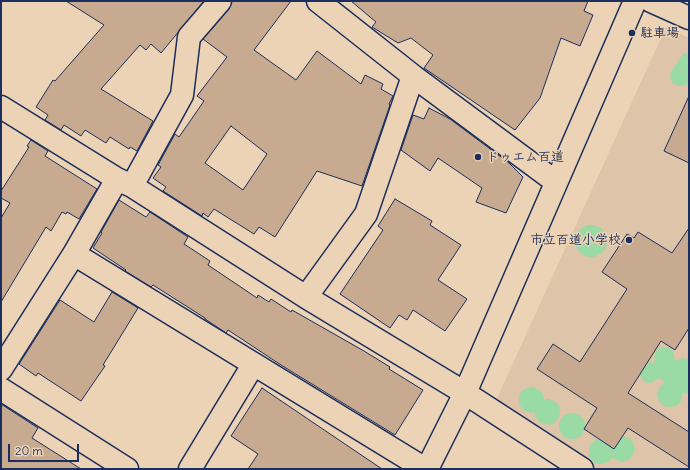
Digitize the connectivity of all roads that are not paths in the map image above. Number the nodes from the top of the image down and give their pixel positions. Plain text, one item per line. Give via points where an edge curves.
1 (220, 1) edge
2 (318, 1) edge
3 (635, 1) edge
4 (651, 1) edge
5 (689, 18) edge
6 (414, 76) junction
7 (1, 106) edge
8 (556, 182) junction
9 (124, 183) junction
10 (74, 254) junction
11 (306, 297) junction
12 (253, 365) junction
13 (1, 369) edge
14 (1, 389) edge
15 (465, 393) junction
16 (127, 469) edge
17 (190, 469) edge
18 (426, 469) edge
19 (582, 469) edge

1 - 9 street via 189,37 182,95
2 - 6 street
3 - 8 street
4 - 5 street
6 - 8 street
6 - 11 street via 366,214
7 - 9 street
8 - 15 street
9 - 10 street
9 - 11 street
10 - 12 street
10 - 13 street
11 - 15 street
12 - 17 street
12 - 18 street
14 - 16 street
15 - 18 street
15 - 19 street

